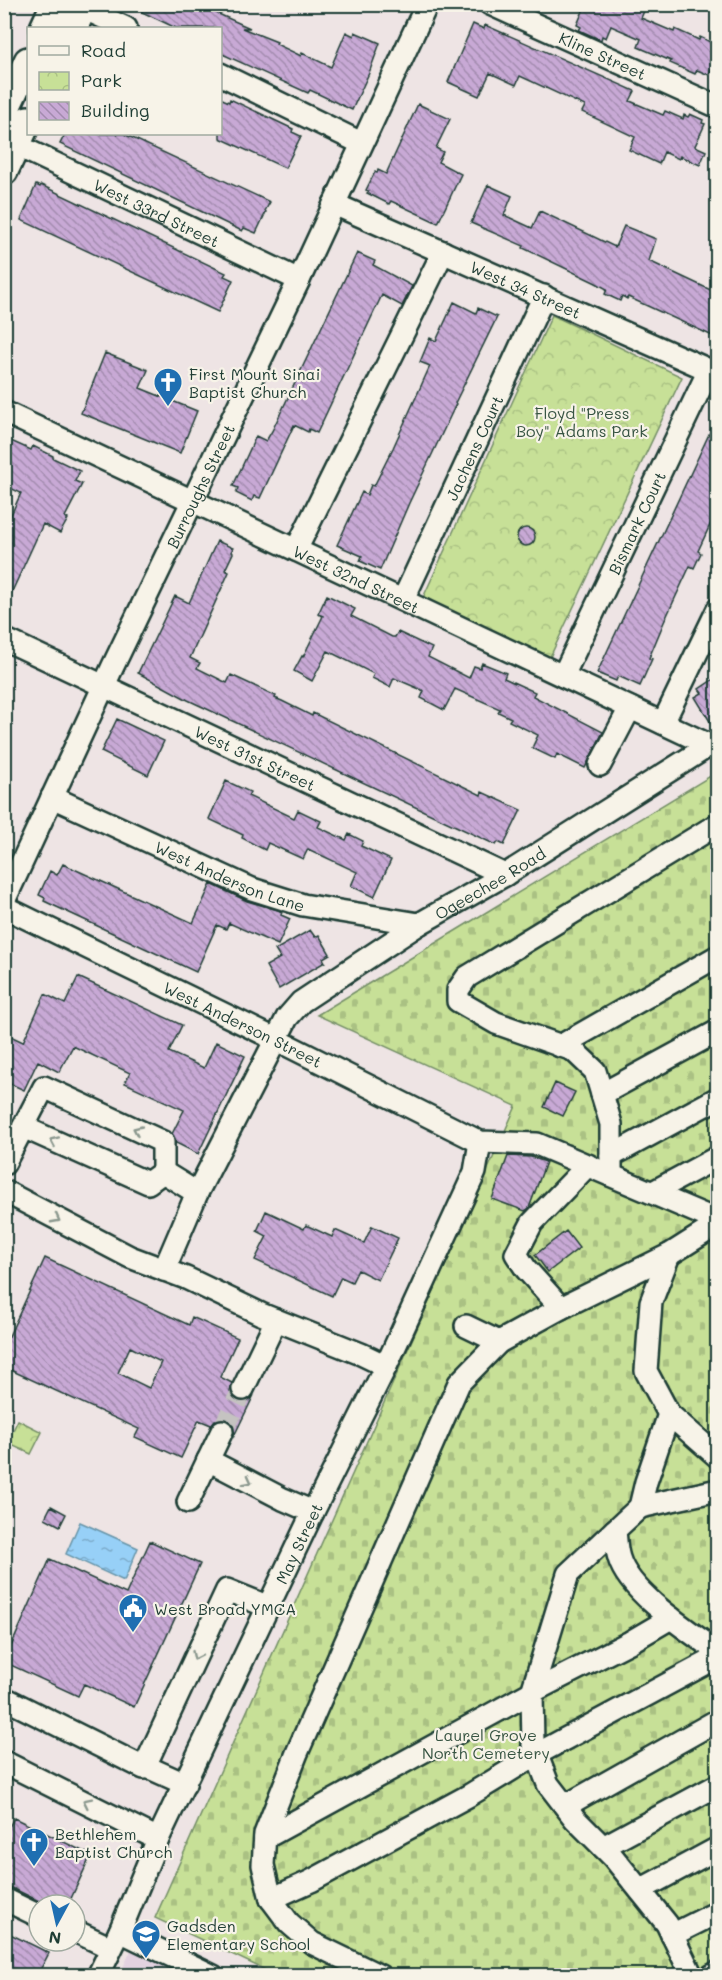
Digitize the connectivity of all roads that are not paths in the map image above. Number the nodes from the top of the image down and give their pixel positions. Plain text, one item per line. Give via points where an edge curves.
1 (427, 4) edge
2 (490, 4) edge
3 (81, 14) edge
4 (123, 27) edge
5 (27, 63) edge
6 (222, 76) edge
7 (717, 107) edge
8 (4, 112) edge
9 (27, 122) edge
10 (361, 143) junction
11 (16, 145) junction
12 (4, 171) edge
13 (334, 204) junction
14 (443, 252) junction
15 (298, 280) junction
16 (544, 296) junction
17 (713, 372) edge
18 (4, 412) edge
19 (193, 501) junction
20 (297, 550) junction
21 (403, 600) junction
22 (716, 614) edge
23 (4, 639) edge
24 (563, 676) junction
25 (104, 686) junction
26 (630, 708) junction
27 (663, 723) junction
28 (713, 742) edge
29 (600, 765) dead end
30 (52, 797) junction
31 (717, 824) edge
32 (505, 875) junction
33 (4, 902) edge
34 (4, 907) edge
35 (419, 924) junction
36 (717, 956) edge
37 (717, 1031) edge
38 (277, 1040) junction
39 (560, 1046) junction
40 (602, 1094) junction
41 (717, 1098) edge
42 (23, 1127) junction
43 (480, 1142) junction
44 (717, 1157) edge
45 (4, 1164) edge
46 (588, 1165) junction
47 (611, 1166) junction
48 (163, 1172) junction
49 (4, 1191) edge
50 (653, 1192) junction
51 (197, 1193) junction
52 (717, 1223) edge
53 (669, 1255) junction
54 (164, 1270) junction
55 (561, 1308) junction
56 (276, 1320) junction
57 (466, 1326) dead end
58 (499, 1342) junction
59 (386, 1366) junction
60 (243, 1389) tunnel mouth
61 (669, 1414) junction
62 (222, 1431) tunnel mouth
63 (717, 1457) edge
64 (208, 1460) junction
65 (717, 1490) edge
66 (188, 1502) dead end
67 (639, 1507) junction
68 (313, 1512) junction
69 (615, 1530) junction
70 (269, 1607) junction
71 (671, 1618) junction
72 (717, 1652) edge
73 (717, 1657) edge
74 (532, 1692) junction
75 (4, 1698) edge
76 (717, 1720) edge
77 (537, 1754) junction
78 (148, 1759) junction
79 (4, 1762) edge
80 (184, 1784) junction
81 (717, 1785) edge
82 (565, 1806) junction
83 (265, 1838) junction
84 (158, 1839) junction
85 (603, 1847) junction
86 (717, 1848) edge
87 (640, 1890) junction
88 (4, 1899) edge
89 (271, 1899) junction
90 (27, 1910) edge
91 (717, 1912) edge
92 (87, 1933) edge
93 (672, 1935) junction
94 (116, 1939) junction
95 (717, 1972) edge
96 (98, 1976) edge
97 (213, 1976) edge
98 (380, 1976) edge
99 (692, 1976) edge
100 (711, 1976) edge

1 - 10 street, Burroughs Street
2 - 7 street, Kline Street
3 - 4 street
5 - 8 main road
6 - 10 street
9 - 11 main road
10 - 13 street, Burroughs Street
11 - 12 main road
11 - 15 street, West 33rd Street
13 - 14 street, West 34 Street
13 - 15 street, Burroughs Street
14 - 16 street, West 34 Street
14 - 20 street
15 - 19 street, Burroughs Street
16 - 17 street, West 34 Street
16 - 21 street, Jachens Court
17 - 24 street, Bismark Court
18 - 19 street, West 32nd Street
19 - 20 street, West 32nd Street
19 - 25 street, Burroughs Street
20 - 21 street, West 32nd Street
21 - 24 street, West 32nd Street
22 - 27 street
23 - 25 street, West 31st Street
24 - 26 street, West 32nd Street
25 - 30 street, Burroughs Street
25 - 32 street, West 31st Street
26 - 27 street, West 32nd Street
26 - 29 street
27 - 28 street, West 32nd Street
28 - 32 street, Ogeechee Road
30 - 33 street, Burroughs Street
30 - 35 street, West Anderson Lane via 252,889 303,905
31 - 39 street via 467,977 458,990 458,1001 496,1023
32 - 35 street, Ogeechee Road
34 - 38 street, West Anderson Street
35 - 38 street, Ogeechee Road via 301,1002 287,1018
36 - 39 street
37 - 40 street
38 - 43 street, West Anderson Street
38 - 51 street, Ogeechee Road
39 - 40 street via 573,1050 595,1071
40 - 47 street via 612,1124
41 - 47 street
42 - 45 street
48 -> 42 street via 148,1183
48 -> 42 street via 163,1142 44,1087
43 - 46 street via 537,1144
43 - 59 street, May Street via 474,1172
44 - 50 street
46 - 47 street
46 - 55 street via 532,1223 516,1254
47 - 50 street
48 - 51 street
49 -> 54 street via 130,1257
50 - 52 street
51 - 54 street, Ogeechee Road
52 - 53 street
53 - 55 street
53 - 61 street via 651,1302 646,1371
54 - 56 street
55 - 58 street
56 - 59 street
56 - 60 street
57 - 58 street
58 - 83 street via 459,1383 297,1753
59 - 68 street, May Street
61 - 63 street
61 - 67 street
62 - 64 street
64 - 66 street
64 -> 68 street
65 - 67 street
67 - 69 street
68 - 70 street, May Street
69 - 71 street via 619,1559 629,1578
69 - 74 street via 568,1574
70 -> 78 street via 227,1590
70 - 80 street, May Street
71 - 72 street
71 - 74 street
73 - 77 street
74 - 77 street via 533,1745
74 - 83 street
75 - 78 street via 144,1768
76 - 82 street
77 - 82 street via 548,1784
77 - 89 street via 468,1796
78 - 80 street
84 -> 79 street
80 - 84 street, May Street
81 - 85 street
82 - 85 street
83 - 89 street via 263,1865
84 - 94 street, May Street
85 - 87 street
86 - 87 street
87 - 93 street
88 - 90 street
89 - 98 street via 289,1923 312,1943
91 - 93 street
92 - 94 street
93 - 99 street
94 - 96 street, May Street
94 - 97 street
95 - 100 street

